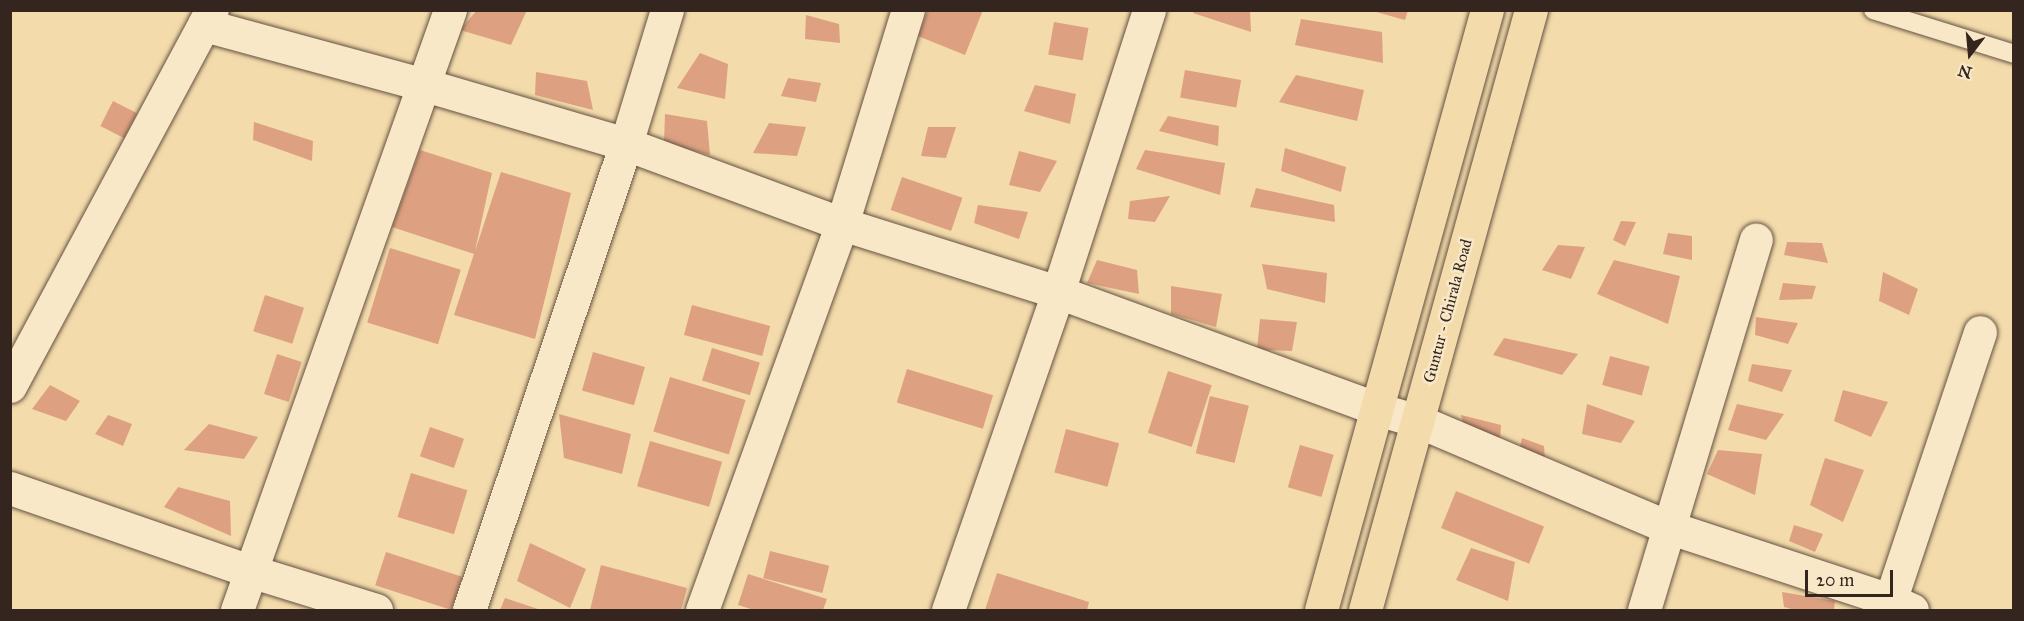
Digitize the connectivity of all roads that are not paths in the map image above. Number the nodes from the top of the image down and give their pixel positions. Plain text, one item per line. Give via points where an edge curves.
1 (450, 10) edge
2 (667, 10) edge
3 (908, 10) edge
4 (1149, 10) edge
5 (1487, 10) edge
6 (1531, 10) edge
7 (1872, 10) edge
8 (208, 18) edge
9 (2013, 54) edge
10 (425, 85) junction
11 (626, 144) junction
12 (842, 224) junction
13 (1756, 240) dead end
14 (1058, 292) junction
15 (1980, 332) dead end
16 (10, 386) edge
17 (1377, 409) junction
18 (1418, 421) junction
19 (10, 488) edge
20 (1668, 527) junction
21 (250, 572) junction
22 (1897, 607) edge
23 (237, 610) edge
24 (376, 610) edge
25 (469, 610) edge
26 (702, 610) edge
27 (948, 610) edge
28 (1321, 610) edge
29 (1365, 610) edge
30 (1644, 610) edge

1 - 10 street
2 - 11 street
3 - 12 street
4 - 14 street
5 - 17 main road
6 - 18 main road, Guntur - Chirala Road
7 - 9 lane
8 - 10 street
8 - 16 street
10 - 11 street
10 - 21 street
11 - 12 street
11 - 25 street
12 - 14 street
12 - 26 street
13 - 20 street
14 - 17 street
14 - 27 street
15 - 22 street
17 - 18 street
17 - 28 main road
18 - 20 street
18 - 29 main road, Guntur - Chirala Road
19 - 21 street
20 - 22 street
20 - 30 street
21 - 23 street
21 - 24 street

